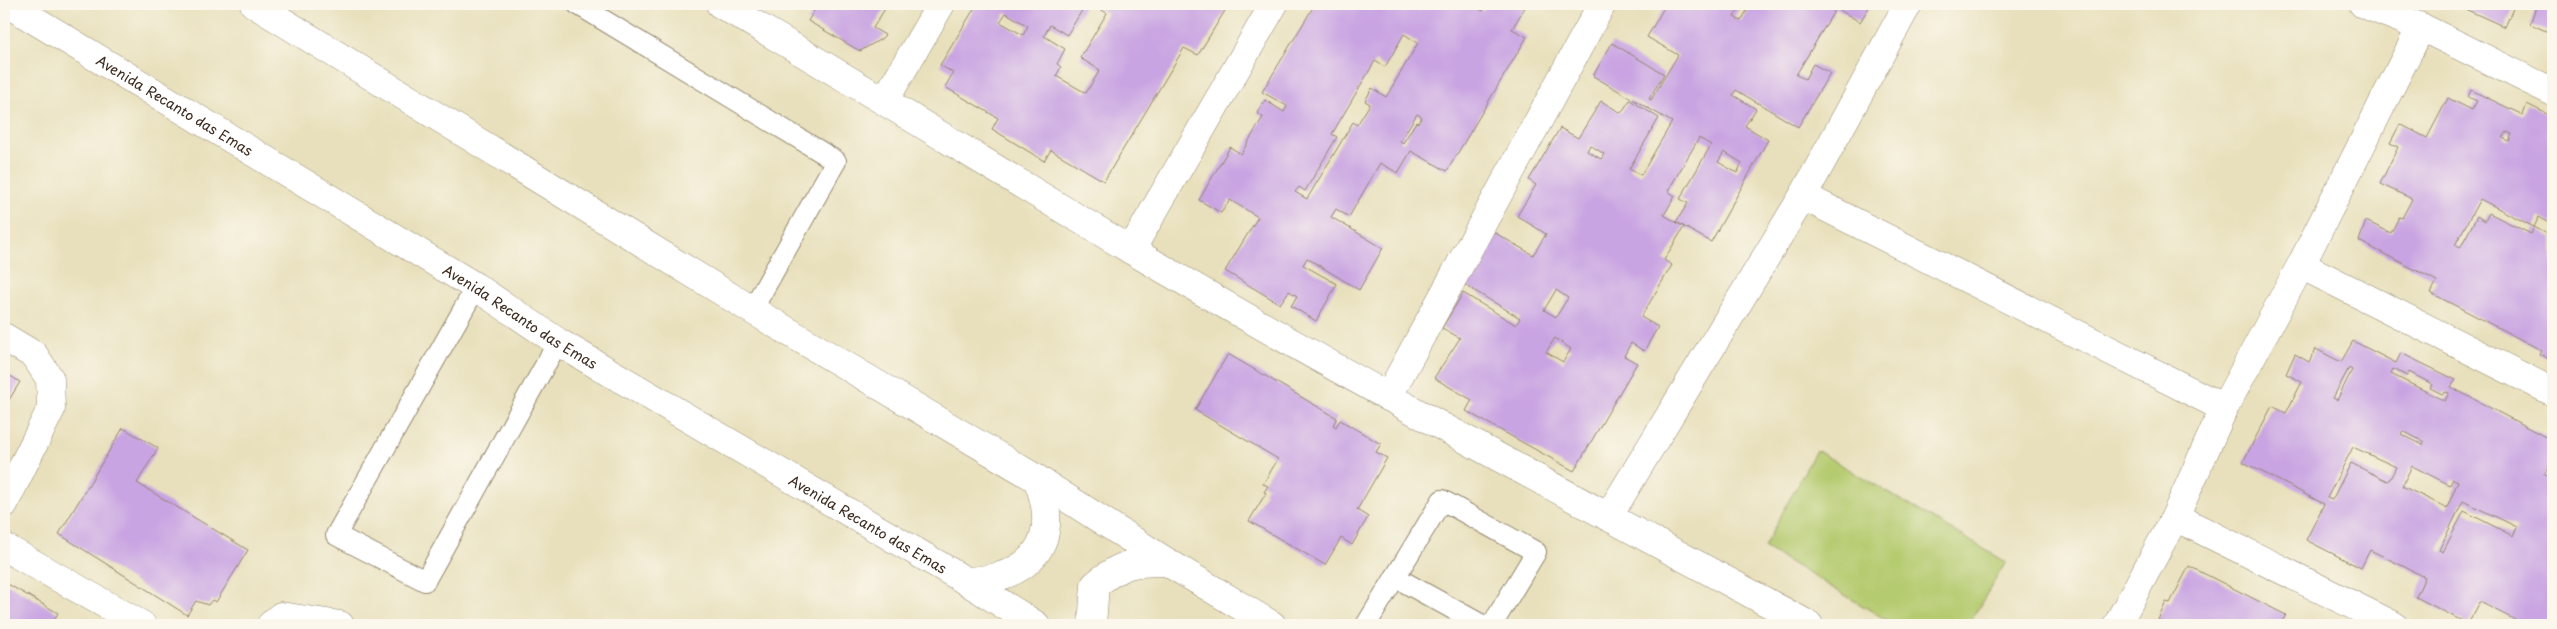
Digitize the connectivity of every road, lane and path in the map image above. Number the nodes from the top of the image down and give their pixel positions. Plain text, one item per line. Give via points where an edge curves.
1 (8, 4) edge
2 (254, 4) edge
3 (577, 4) edge
4 (720, 4) edge
5 (941, 4) edge
6 (1274, 4) edge
7 (1602, 4) edge
8 (1908, 4) edge
9 (2363, 4) edge
10 (2421, 27) junction
11 (2553, 92) edge
12 (885, 100) junction
13 (1803, 196) junction
14 (1131, 250) junction
15 (2301, 264) junction
16 (476, 287) junction
17 (752, 310) junction
18 (4, 337) edge
19 (558, 342) junction
20 (2553, 392) edge
21 (1388, 397) junction
22 (2224, 408) junction
23 (1037, 479) junction
24 (4, 504) edge
25 (1608, 517) junction
26 (2175, 518) junction
27 (4, 547) edge
28 (1167, 562) junction
29 (1395, 577) junction
30 (966, 581) junction
31 (142, 625) edge
32 (271, 625) edge
33 (340, 625) edge
34 (1036, 625) edge
35 (1092, 625) edge
36 (1272, 625) edge
37 (1366, 625) edge
38 (1482, 625) edge
39 (1492, 625) edge
40 (1808, 625) edge
41 (2117, 625) edge
42 (2393, 625) edge

1 - 16 street, Avenida Recanto das Emas
2 - 17 street
3 - 17 lane via 836,161
4 - 12 street
5 - 12 street
6 - 14 street
7 - 21 street
8 - 13 street
9 - 10 street
10 - 11 street
10 - 15 street
12 - 14 street
13 - 22 street
13 - 25 street
14 - 21 street
15 - 20 street
15 - 22 street
16 - 19 street, Avenida Recanto das Emas
16 - 19 lane via 336,535 425,581
17 - 23 street
18 - 24 street via 34,355 50,379 51,408
19 - 30 street, Avenida Recanto das Emas
21 - 25 street
22 - 26 street
23 - 28 street
23 - 30 street via 1045,500 1047,523 1040,545 1027,563 1009,575
25 - 40 street
26 - 41 street
26 - 42 street
27 - 31 street
28 - 35 street via 1144,562 1117,568 1095,586
28 - 36 street
29 - 37 lane
29 - 38 lane
29 - 39 lane via 1442,500 1536,552
30 - 34 street, Avenida Recanto das Emas
32 - 33 street via 281,616

